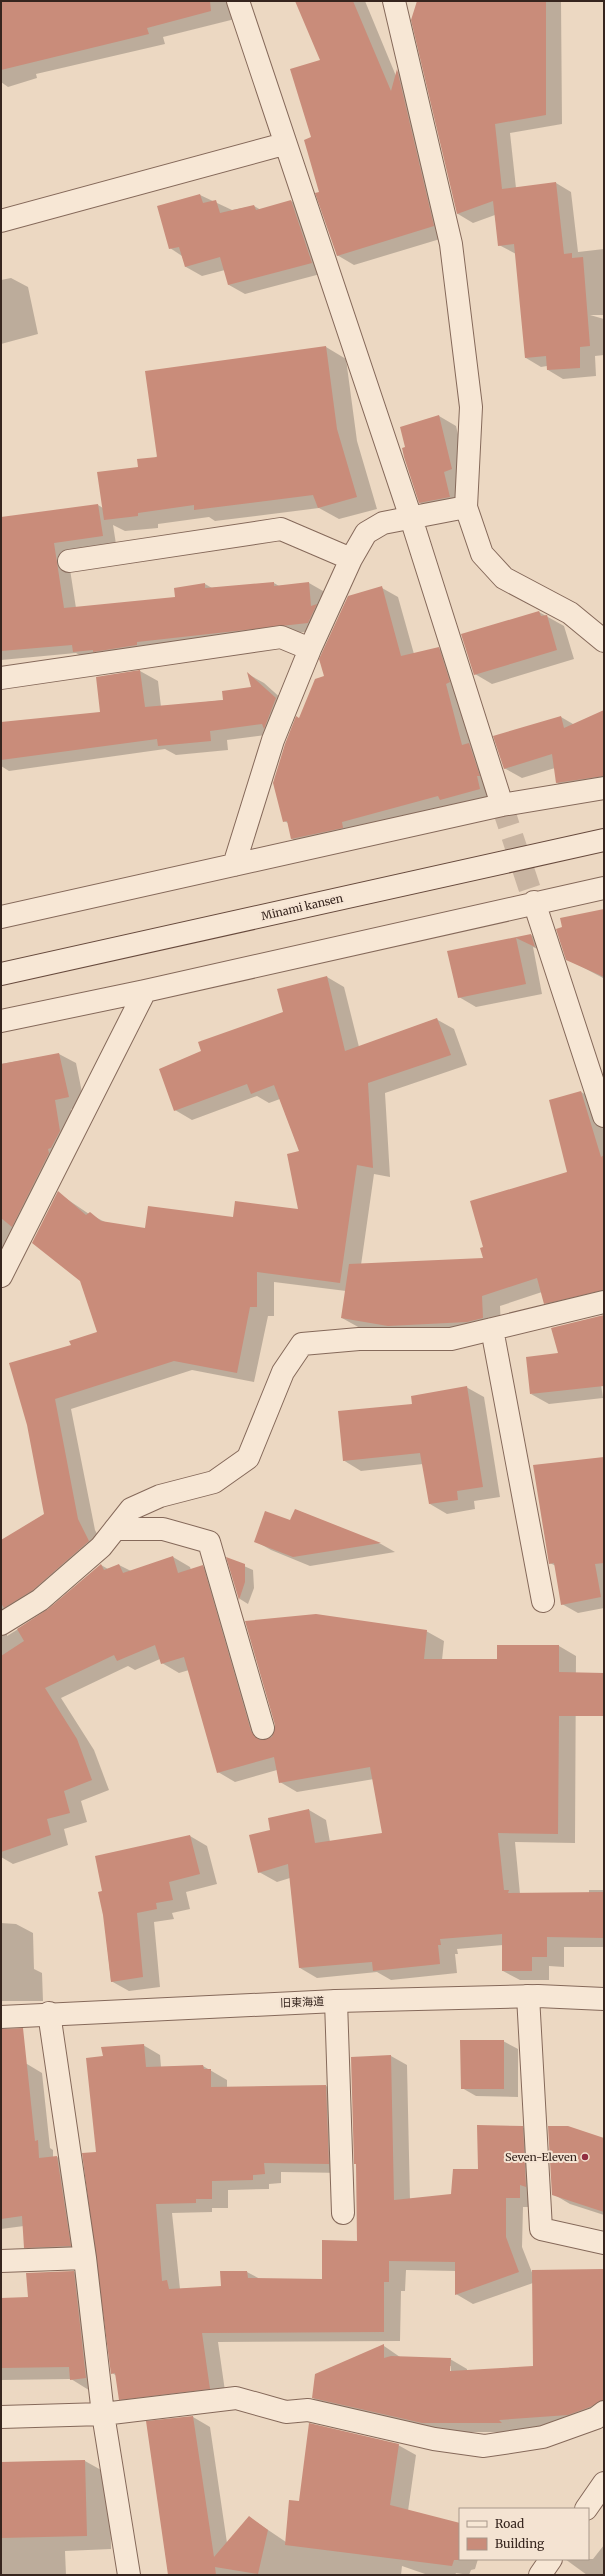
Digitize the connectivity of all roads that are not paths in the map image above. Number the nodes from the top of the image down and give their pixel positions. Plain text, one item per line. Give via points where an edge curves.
1 (238, 1) edge
2 (394, 1) edge
3 (284, 144) junction
4 (1, 221) edge
5 (466, 507) junction
6 (411, 518) junction
7 (351, 559) junction
8 (69, 561) dead end
9 (604, 641) edge
10 (310, 649) junction
11 (1, 678) edge
12 (604, 788) edge
13 (502, 805) junction
14 (604, 840) edge
15 (234, 865) junction
16 (604, 888) edge
17 (534, 902) junction
18 (1, 917) edge
19 (1, 974) edge
20 (145, 991) junction
21 (1, 1021) edge
22 (604, 1116) edge
23 (1, 1276) edge
24 (604, 1302) edge
25 (492, 1329) junction
26 (115, 1528) junction
27 (543, 1601) dead end
28 (1, 1624) edge
29 (263, 1728) dead end
30 (528, 1996) junction
31 (604, 2000) edge
32 (336, 2001) junction
33 (49, 2013) junction
34 (1, 2017) edge
35 (343, 2213) dead end
36 (604, 2244) edge
37 (85, 2258) junction
38 (1, 2261) edge
39 (604, 2412) edge
40 (103, 2414) junction
41 (1, 2417) edge
42 (604, 2483) edge
43 (587, 2508) edge
44 (550, 2560) edge
45 (129, 2575) edge
46 (540, 2575) edge

1 - 3 street
2 - 5 street via 451,244 471,408
3 - 4 street
3 - 6 street
5 - 6 street
5 - 9 street via 482,554 504,578 570,613
6 - 7 street via 383,522 366,533
6 - 13 street
7 - 8 street via 281,528
7 - 10 street
10 - 11 street via 281,637
10 - 15 street via 273,740
12 - 13 street
13 - 15 street
14 - 19 street, Minami kansen
15 - 18 street
16 - 17 street
17 - 20 street
17 - 22 street
20 - 21 street
20 - 23 street
24 - 25 street
25 - 26 street via 451,1339 359,1339 302,1344 283,1372 248,1458 214,1482 160,1496 131,1509
25 - 27 street
26 - 28 street via 101,1547 40,1600
26 - 29 street via 163,1528 209,1542
30 - 31 street, 旧東海道
30 - 32 street, 旧東海道
30 - 36 street via 541,2229
32 - 33 street, 旧東海道
32 - 35 street
33 - 34 street, 旧東海道
33 - 37 street
37 - 38 street
37 - 40 street
39 - 40 street via 596,2418 543,2437 484,2446 434,2439 308,2410 286,2412 236,2398
40 - 41 street
40 - 45 street
42 - 43 street
44 - 46 street

